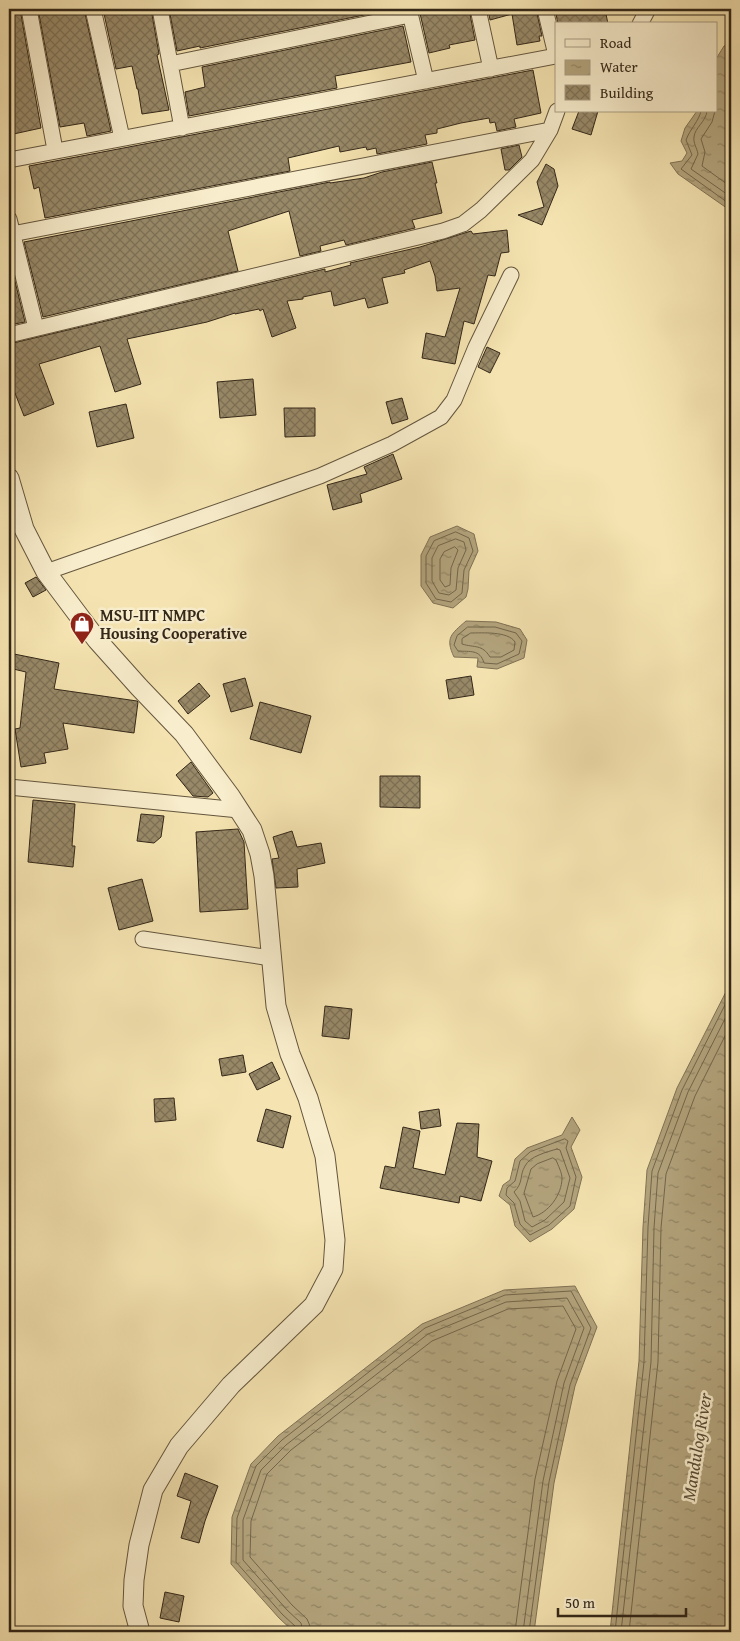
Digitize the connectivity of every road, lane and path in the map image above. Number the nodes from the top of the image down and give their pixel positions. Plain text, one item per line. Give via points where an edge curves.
1 (29, 9) edge
2 (93, 9) edge
3 (160, 9) edge
4 (478, 9) edge
5 (544, 9) edge
6 (648, 9) edge
7 (410, 12) edge
8 (641, 22) edge
9 (555, 52) edge
10 (555, 56) edge
11 (170, 64) junction
12 (491, 68) junction
13 (426, 81) junction
14 (557, 112) edge
15 (182, 128) junction
16 (550, 130) junction
17 (122, 138) junction
18 (55, 150) junction
19 (9, 160) edge
20 (9, 218) edge
21 (12, 234) junction
22 (511, 276) dead end
23 (36, 328) junction
24 (9, 335) edge
25 (9, 478) edge
26 (46, 572) junction
27 (9, 787) edge
28 (239, 810) junction
29 (142, 939) dead end
30 (271, 958) junction
31 (140, 1632) edge

1 - 18 street
2 - 17 street
3 - 11 street
4 - 12 street
5 - 9 street
6 - 8 street
7 - 11 street
7 - 13 street
10 - 12 street
11 - 15 street
12 - 13 street
13 - 15 street
14 - 16 street
15 - 17 street
16 - 21 street
16 - 23 street via 532,160 463,224
17 - 18 street
18 - 19 street
20 - 21 street
21 - 23 street
22 - 26 street via 476,346 454,400 441,417 392,444 320,476
23 - 24 street
25 - 26 street via 24,529
26 - 28 street via 96,640 184,734
27 - 28 street
28 - 30 street via 252,830 260,854
29 - 30 street
30 - 31 street via 279,1016 325,1156 335,1240 333,1269 314,1305 231,1385 179,1446 153,1490 134,1580 133,1606

